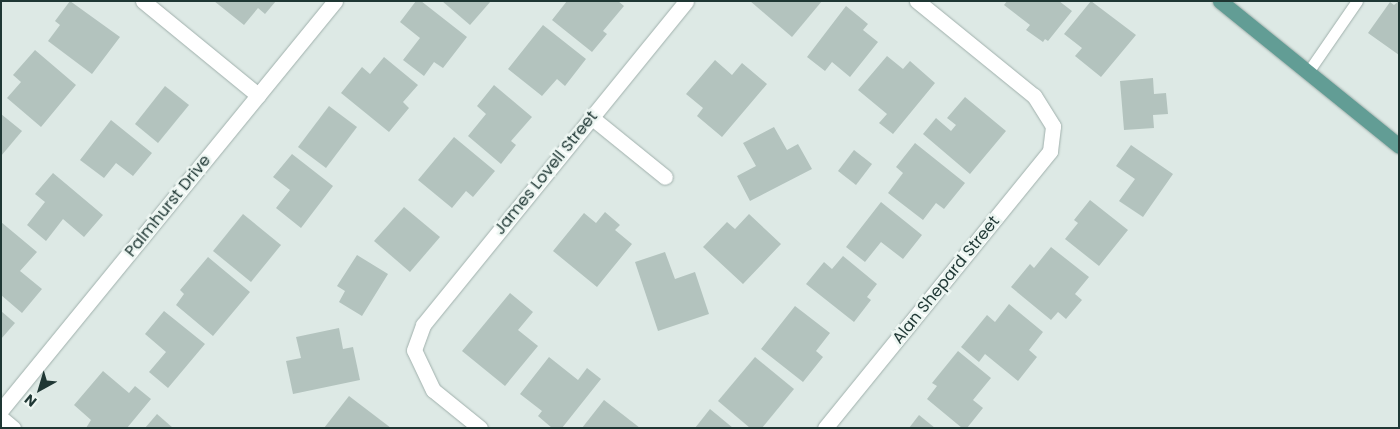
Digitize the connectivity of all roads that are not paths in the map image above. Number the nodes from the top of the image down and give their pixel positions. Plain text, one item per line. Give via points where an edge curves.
1 (143, 1) edge
2 (335, 1) edge
3 (686, 1) edge
4 (917, 1) edge
5 (1220, 1) edge
6 (1357, 1) edge
7 (1308, 72) junction
8 (258, 95) junction
9 (591, 117) junction
10 (1399, 146) edge
11 (665, 176) dead end
12 (1, 410) edge
13 (1, 418) edge
14 (13, 428) edge
15 (480, 428) edge
16 (825, 428) edge

1 - 8 street
2 - 8 street, Palmhurst Drive
3 - 9 street, James Lovell Street
4 - 16 street, Alan Shepard Street via 1034,96 1053,126 1050,151
5 - 7 main road
6 - 7 lane
7 - 10 main road
8 - 12 street, Palmhurst Drive
9 - 11 street
9 - 15 street, James Lovell Street via 423,325 414,350 433,390
13 - 14 street

